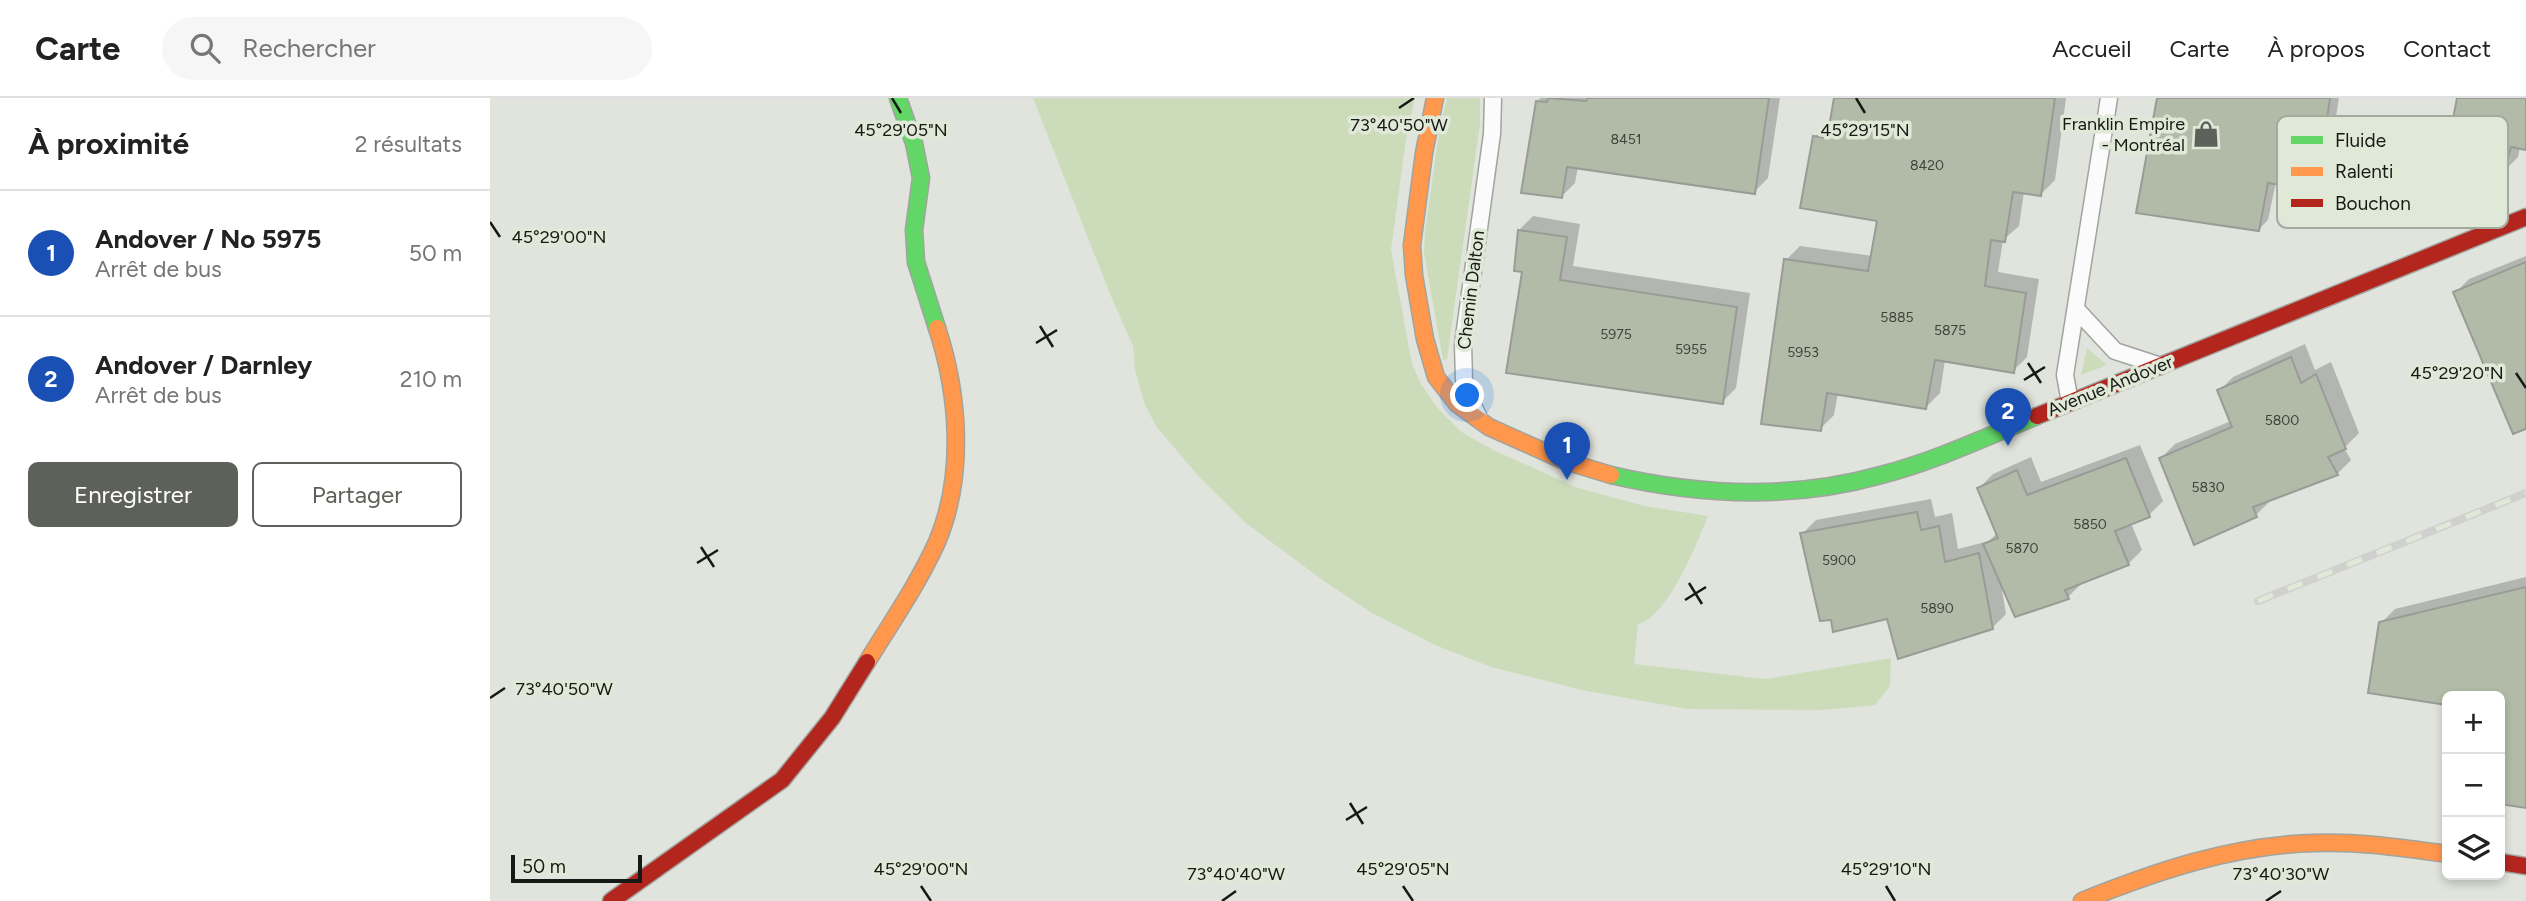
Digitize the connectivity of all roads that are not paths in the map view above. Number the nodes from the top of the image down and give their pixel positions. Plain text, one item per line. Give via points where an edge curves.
1 (898, 98) edge
2 (1434, 98) edge
3 (1493, 98) edge
4 (2109, 98) edge
5 (2526, 217) edge
6 (2508, 224) edge
7 (2499, 228) edge
8 (2076, 309) junction
9 (2162, 366) junction
10 (2070, 402) junction
11 (1482, 423) junction
12 (2442, 853) edge
13 (2505, 863) edge
14 (2526, 866) edge
15 (611, 901) edge
16 (2082, 901) edge

1 - 15 street via 921,178 914,230 916,262 944,349 955,406 953,479 937,541 832,718 782,780
2 - 11 street, Chemin Dalton via 1413,227 1413,267 1430,364 1447,393
3 - 11 street, Chemin Dalton via 1462,361 1466,388
4 - 8 street
5 - 6 street, Avenue Andover
7 - 9 street, Avenue Andover
8 - 9 street via 2115,351
8 - 10 street via 2065,375
9 - 10 street, Avenue Andover
10 - 11 street, Avenue Andover via 1888,474 1811,489 1760,493 1690,490 1615,476 1541,452
12 - 16 street via 2351,843 2272,846 2194,860
13 - 14 street

